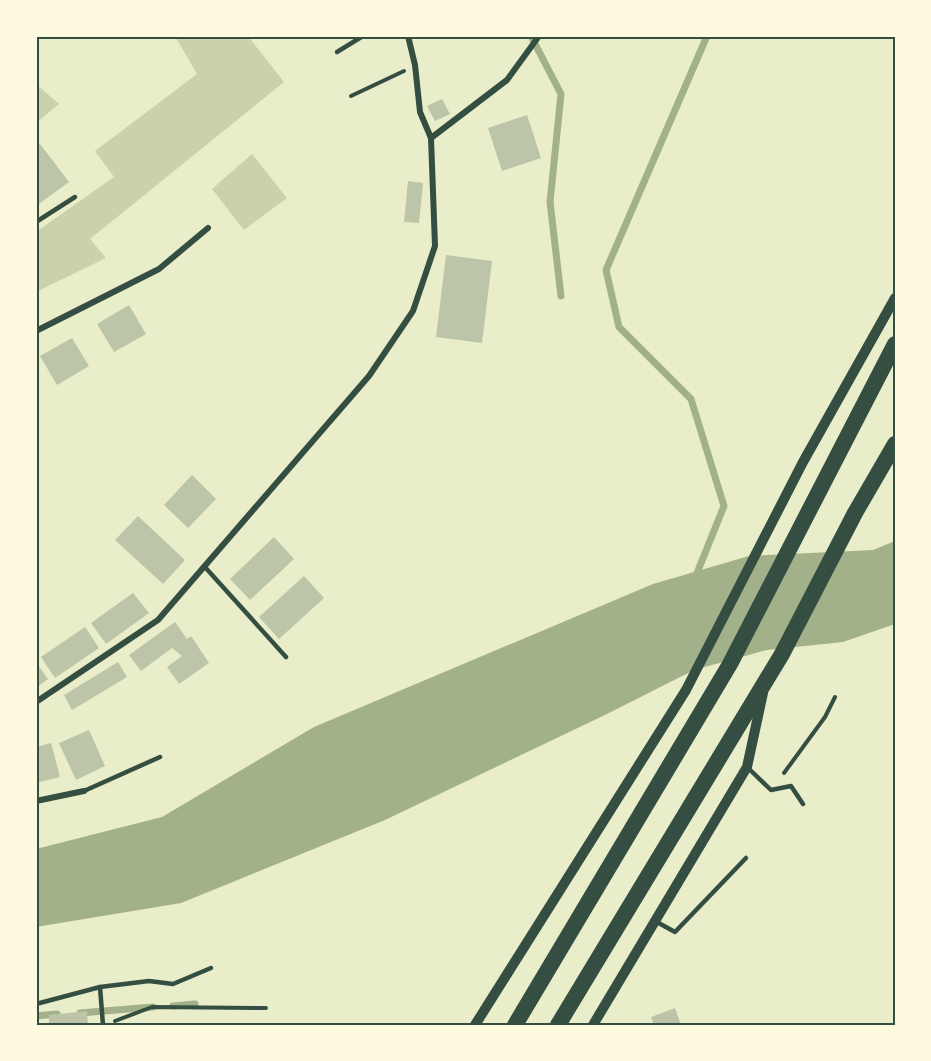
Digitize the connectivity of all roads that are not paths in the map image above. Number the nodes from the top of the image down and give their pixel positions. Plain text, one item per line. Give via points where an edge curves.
1 (363, 36) edge
2 (408, 36) edge
3 (538, 36) edge
4 (336, 52) dead end
5 (431, 138) junction
6 (75, 197) dead end
7 (36, 222) edge
8 (208, 228) dead end
9 (895, 298) edge
10 (36, 331) edge
11 (895, 344) edge
12 (895, 444) edge
13 (204, 566) junction
14 (286, 657) dead end
15 (765, 681) junction
16 (36, 702) edge
17 (160, 757) dead end
18 (747, 767) junction
19 (84, 791) joint
20 (36, 801) edge
21 (803, 804) dead end
22 (746, 858) dead end
23 (655, 921) junction
24 (211, 968) dead end
25 (100, 987) junction
26 (36, 1004) edge
27 (103, 1025) edge
28 (475, 1025) edge
29 (515, 1025) edge
30 (558, 1025) edge
31 (593, 1025) edge

1 - 4 lane
2 - 5 street via 420,112
3 - 5 street via 507,80
5 - 13 street via 435,246 413,311 369,376
6 - 7 lane
8 - 10 street via 159,269
9 - 28 street via 803,462 686,690
11 - 29 highway via 730,664
12 - 15 highway
13 - 14 lane
13 - 16 street via 158,620
15 - 18 street
15 - 30 highway
17 - 19 lane
18 - 21 lane via 771,790 791,786
18 - 23 street
19 - 20 street
22 - 23 lane via 675,932
23 - 31 street
24 - 25 lane via 173,984 149,981
25 - 26 lane
25 - 27 lane

